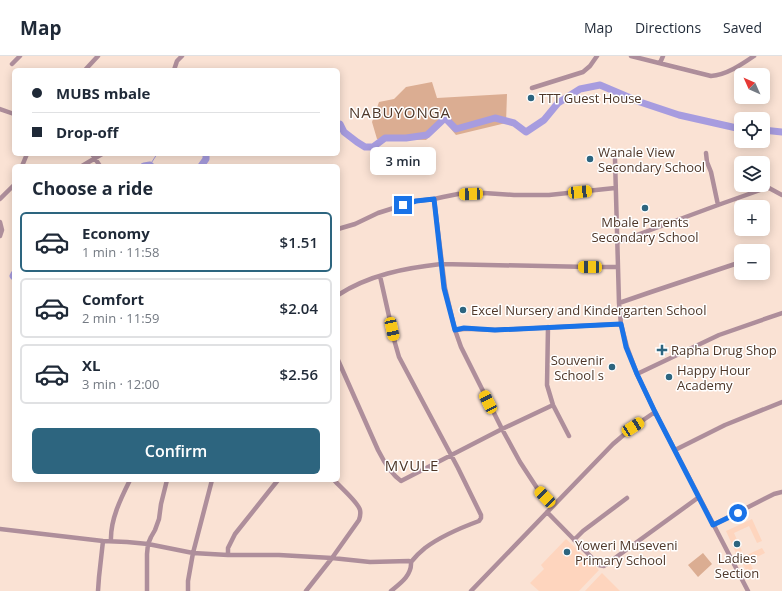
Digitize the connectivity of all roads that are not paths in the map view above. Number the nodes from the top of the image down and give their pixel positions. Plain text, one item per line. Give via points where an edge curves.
1 (20, 56) edge
2 (98, 56) edge
3 (182, 56) edge
4 (597, 56) edge
5 (631, 56) edge
6 (663, 56) edge
7 (754, 56) edge
8 (660, 63) junction
9 (12, 64) dead end
10 (87, 68) edge
11 (175, 68) edge
12 (532, 88) dead end
13 (0, 109) edge
14 (12, 113) edge
15 (706, 153) dead end
16 (93, 156) edge
17 (615, 159) dead end
18 (84, 164) edge
19 (12, 188) edge
20 (615, 188) junction
21 (782, 195) edge
22 (0, 199) edge
23 (434, 199) junction
24 (718, 205) junction
25 (0, 222) edge
26 (340, 228) edge
27 (0, 236) edge
28 (618, 242) junction
29 (441, 264) junction
30 (734, 264) edge
31 (618, 267) junction
32 (380, 276) junction
33 (340, 294) edge
34 (619, 303) junction
35 (782, 313) edge
36 (621, 324) junction
37 (548, 327) junction
38 (455, 330) junction
39 (340, 364) edge
40 (637, 374) junction
41 (782, 402) edge
42 (553, 405) junction
43 (655, 412) junction
44 (502, 429) junction
45 (569, 436) dead end
46 (675, 450) junction
47 (451, 455) junction
48 (129, 482) edge
49 (166, 482) edge
50 (211, 482) edge
51 (276, 482) edge
52 (336, 482) edge
53 (782, 492) edge
54 (699, 497) junction
55 (627, 498) dead end
56 (554, 506) junction
57 (547, 512) junction
58 (713, 525) junction
59 (0, 529) edge
60 (574, 540) junction
61 (103, 541) junction
62 (111, 541) junction
63 (148, 544) junction
64 (193, 553) junction
65 (228, 555) junction
66 (332, 558) junction
67 (411, 562) junction
68 (98, 591) edge
69 (147, 591) edge
70 (188, 591) edge
71 (306, 591) edge
72 (391, 591) edge
73 (471, 591) edge
74 (748, 591) edge

1 - 9 street
2 - 10 street
3 - 11 street
4 - 12 street via 583,72
5 - 8 street
6 - 8 street
7 - 8 street via 734,69 716,76 706,76
13 - 14 street
15 - 24 street
16 - 18 street
17 - 20 street
19 - 22 street
20 - 23 street via 549,195 458,194
20 - 28 street
21 - 24 street via 769,188
23 - 26 street via 416,201
23 - 29 street
24 - 28 street
25 - 27 street
28 - 31 street
29 - 31 street
29 - 32 street via 419,266
29 - 38 street via 444,288
30 - 34 street
31 - 34 street
32 - 33 street
32 - 47 street via 399,357
34 - 36 street
35 - 40 street via 719,334
36 - 37 street
36 - 40 street via 626,347
37 - 38 street
37 - 42 street via 547,384
38 - 44 street
39 - 47 street via 378,450 399,480
40 - 43 street
41 - 46 street via 725,424
42 - 44 street
42 - 45 street
43 - 46 street
43 - 56 street via 613,444
44 - 47 street
44 - 56 street via 536,488
46 - 54 street
47 - 67 street via 481,518 434,542
48 - 62 street via 118,505
49 - 63 street via 159,518
50 - 64 street
51 - 65 street via 235,534 228,548
52 - 66 street via 356,503 361,515
53 - 58 street
54 - 58 street
54 - 60 street via 604,566 599,565
55 - 60 street
56 - 57 street
57 - 60 street
57 - 73 street
58 - 74 street
59 - 61 street
61 - 62 street
61 - 68 street
62 - 63 street
63 - 64 street
63 - 69 street
64 - 65 street
64 - 70 street
65 - 66 street
66 - 67 street via 370,562
66 - 71 street
67 - 72 street via 403,582

